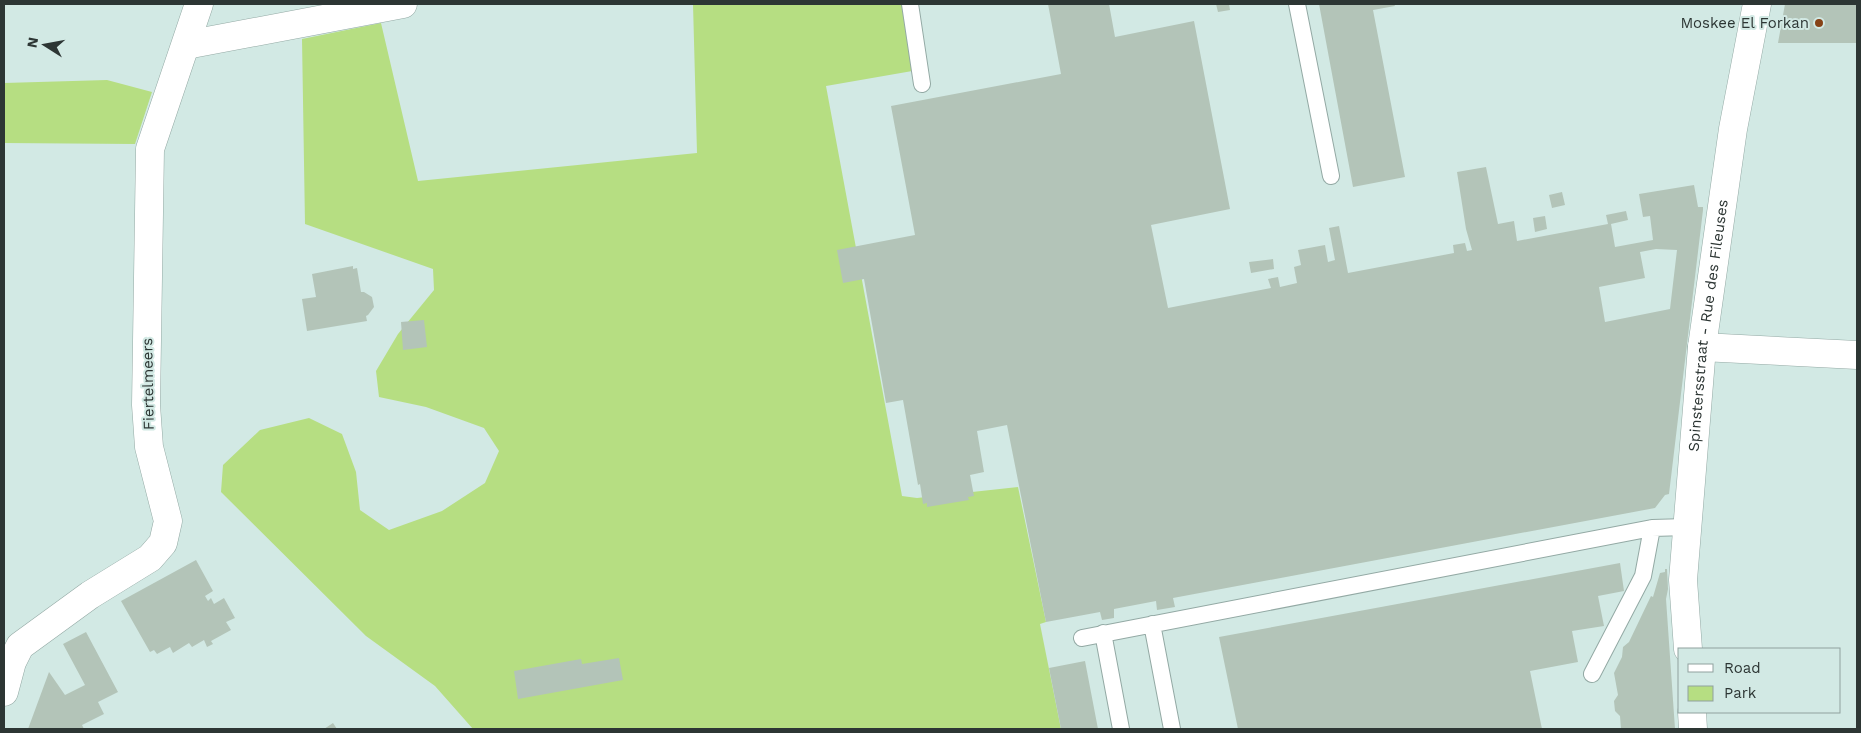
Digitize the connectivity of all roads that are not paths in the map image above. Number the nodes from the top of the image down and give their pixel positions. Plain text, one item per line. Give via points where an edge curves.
1 (199, 4) edge
2 (403, 4) edge
3 (910, 4) edge
4 (1298, 4) edge
5 (1757, 4) edge
6 (186, 45) junction
7 (922, 84) dead end
8 (1331, 176) dead end
9 (1702, 347) junction
10 (1857, 355) edge
11 (1687, 527) junction
12 (1652, 528) junction
13 (1152, 624) junction
14 (1103, 634) junction
15 (1082, 638) dead end
16 (1688, 648) edge
17 (8, 661) edge
18 (1592, 674) dead end
19 (4, 692) edge
20 (1692, 713) edge
21 (1121, 729) edge
22 (1172, 729) edge
23 (1694, 729) edge

1 - 6 street, Fiertelmeers
2 - 6 street
3 - 7 lane
4 - 8 lane
5 - 9 street, Spinstersstraat - Rue des Fileuses via 1733,129
6 - 17 street, Fiertelmeers via 150,149 146,405 150,447 168,521 163,543 150,558 90,595 20,646
9 - 10 street
9 - 11 street, Spinstersstraat - Rue des Fileuses
11 - 12 lane
11 - 16 street, Spinstersstraat - Rue des Fileuses via 1683,580
12 - 13 lane
12 - 18 lane via 1643,576
13 - 14 lane
13 - 22 lane
14 - 15 lane
14 - 21 lane
17 - 19 street, Fiertelmeers
20 - 23 street

